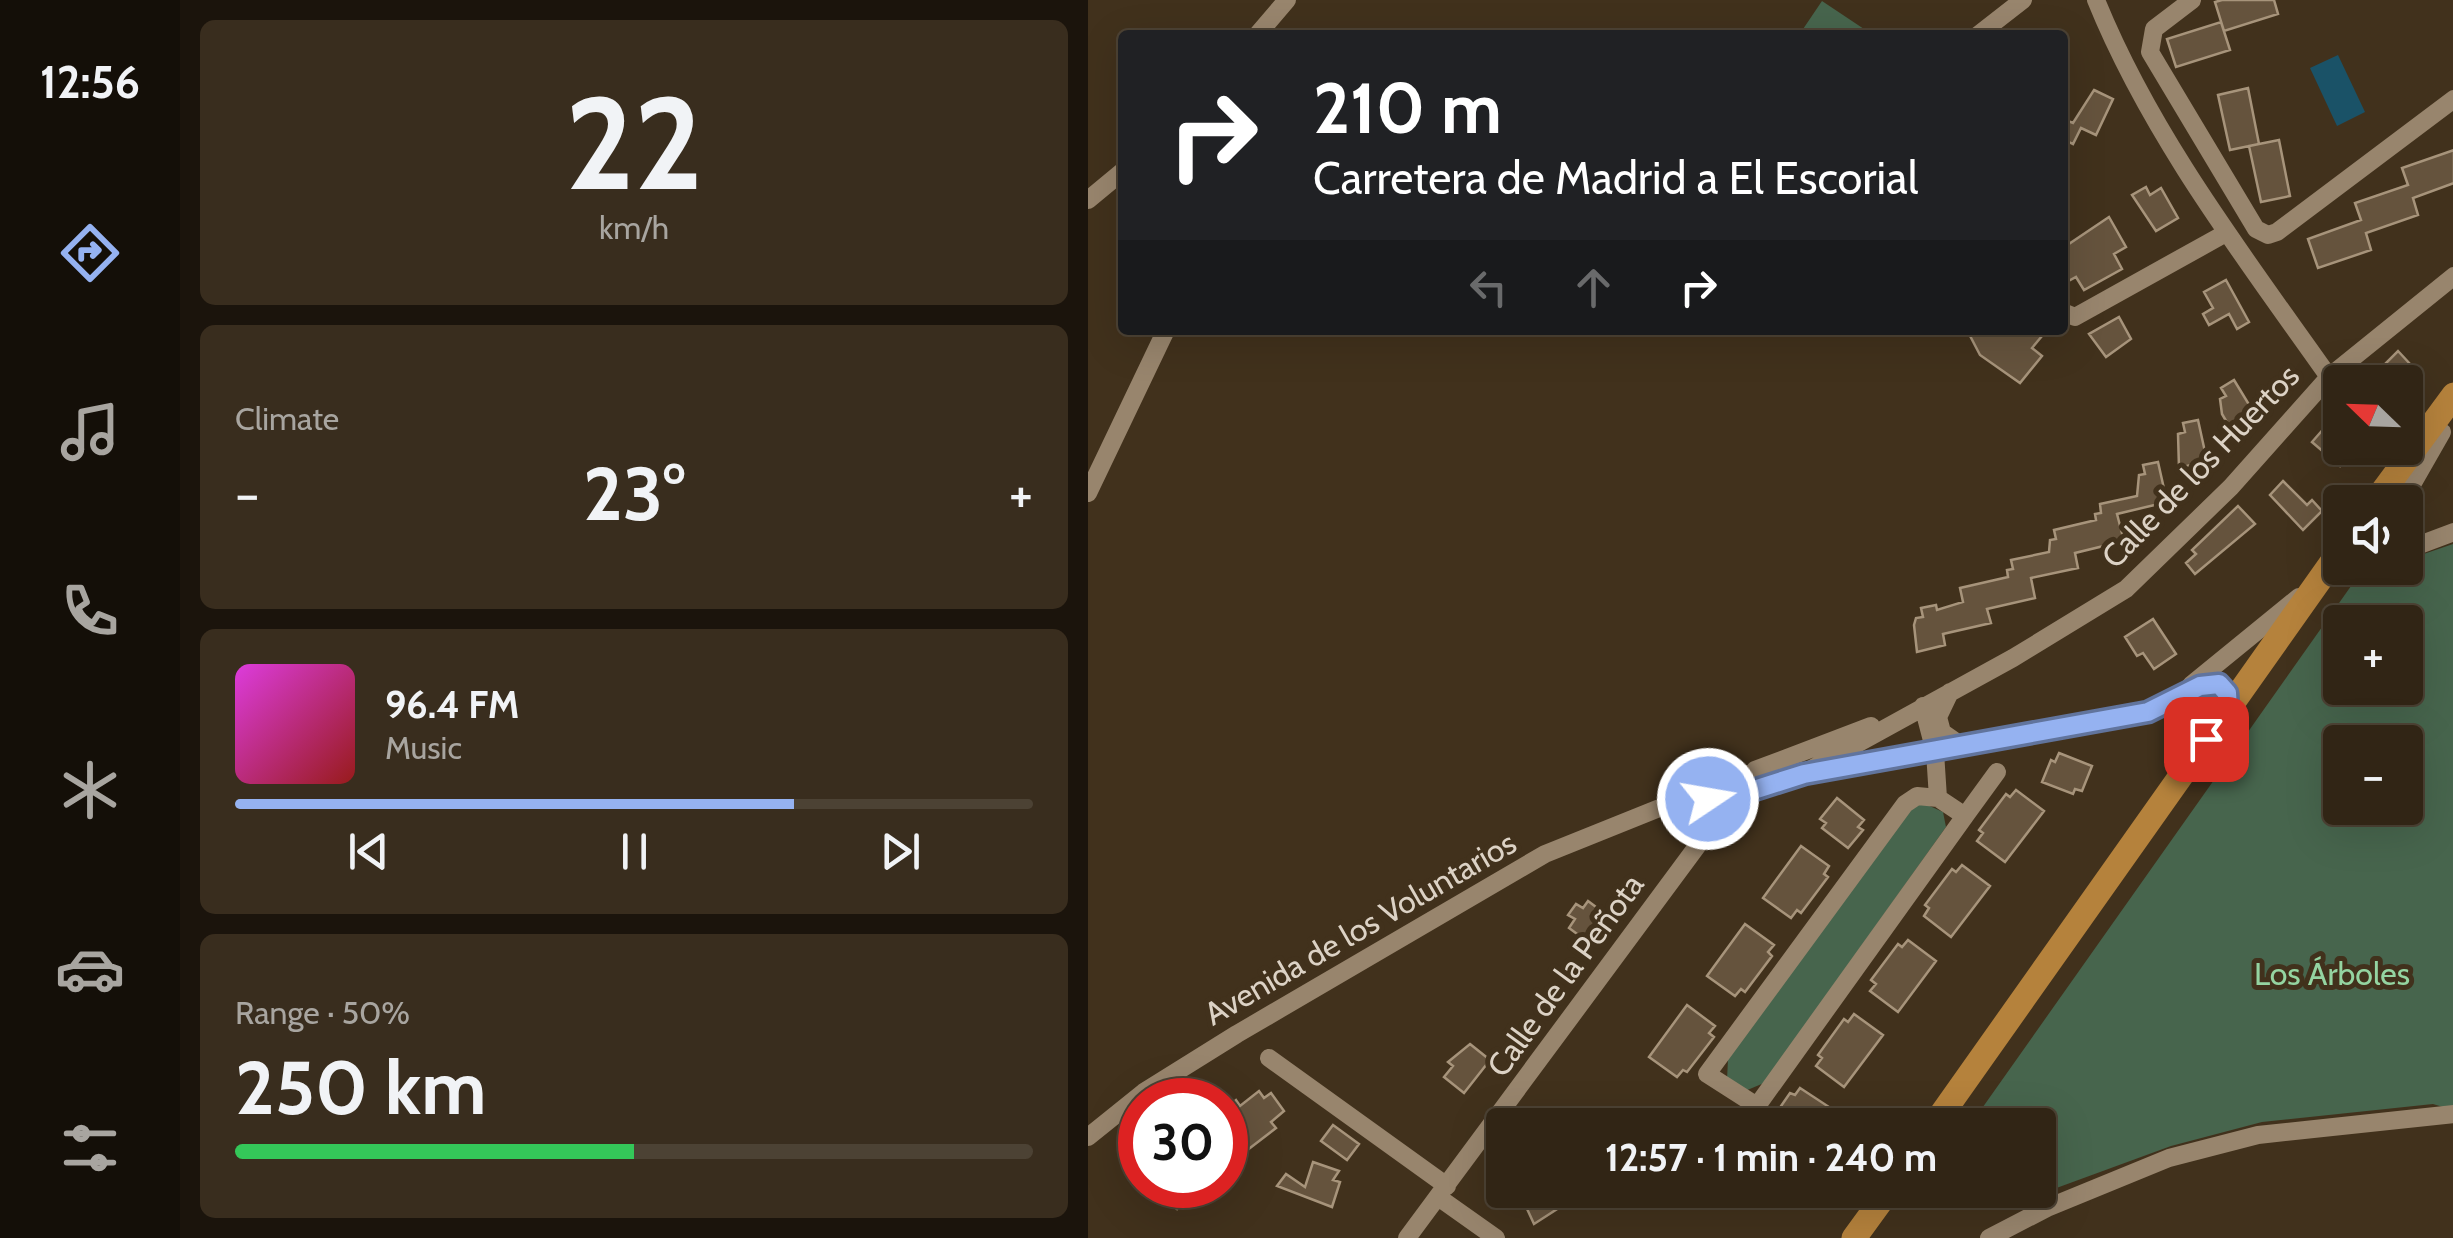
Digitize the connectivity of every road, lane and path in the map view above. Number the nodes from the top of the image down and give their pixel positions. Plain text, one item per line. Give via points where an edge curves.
1 (1287, 0) edge
2 (2023, 0) edge
3 (2096, 0) edge
4 (2192, 0) edge
5 (1261, 30) edge
6 (1984, 30) edge
7 (2454, 100) edge
8 (1118, 175) edge
9 (1088, 200) edge
10 (2226, 232) junction
11 (2454, 276) edge
12 (2068, 314) edge
13 (1164, 335) edge
14 (2344, 365) edge
15 (2323, 369) edge
16 (2323, 384) edge
17 (2454, 394) edge
18 (2448, 425) edge
19 (2387, 485) edge
20 (2406, 485) edge
21 (2412, 485) edge
22 (1088, 493) edge
23 (2454, 532) edge
24 (2423, 541) edge
25 (2327, 585) edge
26 (2333, 585) edge
27 (2334, 585) edge
28 (1950, 692) junction
29 (2172, 700) junction
30 (1923, 706) junction
31 (2228, 709) junction
32 (1962, 746) junction
33 (1935, 752) junction
34 (1996, 772) dead end
35 (1744, 774) junction
36 (1804, 774) junction
37 (1735, 796) junction
38 (1938, 798) junction
39 (1681, 802) junction
40 (1966, 816) junction
41 (1269, 1058) dead end
42 (1946, 1108) edge
43 (1962, 1108) edge
44 (2454, 1114) edge
45 (1088, 1137) edge
46 (1443, 1192) junction
47 (1875, 1208) edge
48 (1892, 1208) edge
49 (1406, 1238) edge
50 (1496, 1238) edge
51 (1854, 1238) edge
52 (1871, 1238) edge
53 (1989, 1238) edge

1 - 5 street
2 - 6 street
3 - 10 street via 2115,47
4 - 7 street via 2154,29 2150,52 2256,229 2268,235
8 - 9 street
10 - 12 street via 2075,317
10 - 15 street
11 - 14 street, Calle de los Huertos
13 - 22 street
16 - 28 street, Calle de los Huertos via 2126,589
17 - 19 highway
18 - 20 highway
18 - 21 street
23 - 24 street
25 - 29 street, Avenida de los Voluntarios
26 - 31 highway
27 - 43 highway
28 - 30 street, Calle de los Huertos
28 - 32 street via 1938,717 1942,732
29 - 31 street, Avenida de los Voluntarios via 2213,683 2227,693
29 - 32 street, Avenida de los Voluntarios via 2148,712
30 - 33 street
30 - 35 street, Calle de los Huertos
30 - 36 street, Calle de los Huertos
31 - 42 highway
32 - 33 street, Avenida de los Voluntarios
33 - 36 street, Avenida de los Voluntarios
33 - 38 street
34 - 40 street
35 - 36 street, Avenida de los Voluntarios
35 - 39 street, Avenida de los Voluntarios
36 - 37 street, Avenida de los Voluntarios
37 - 39 street, Avenida de los Voluntarios
37 - 46 street, Calle de la Peñota
38 - 40 street
38 - 40 street via 1917,796 1905,804 1707,1074 1757,1106
39 - 45 street, Avenida de los Voluntarios via 1545,854 1206,1053
41 - 46 street
44 - 53 street via 2258,1135 2169,1158
46 - 49 street, Calle de la Peñota
46 - 50 street
47 - 51 highway
48 - 52 highway

